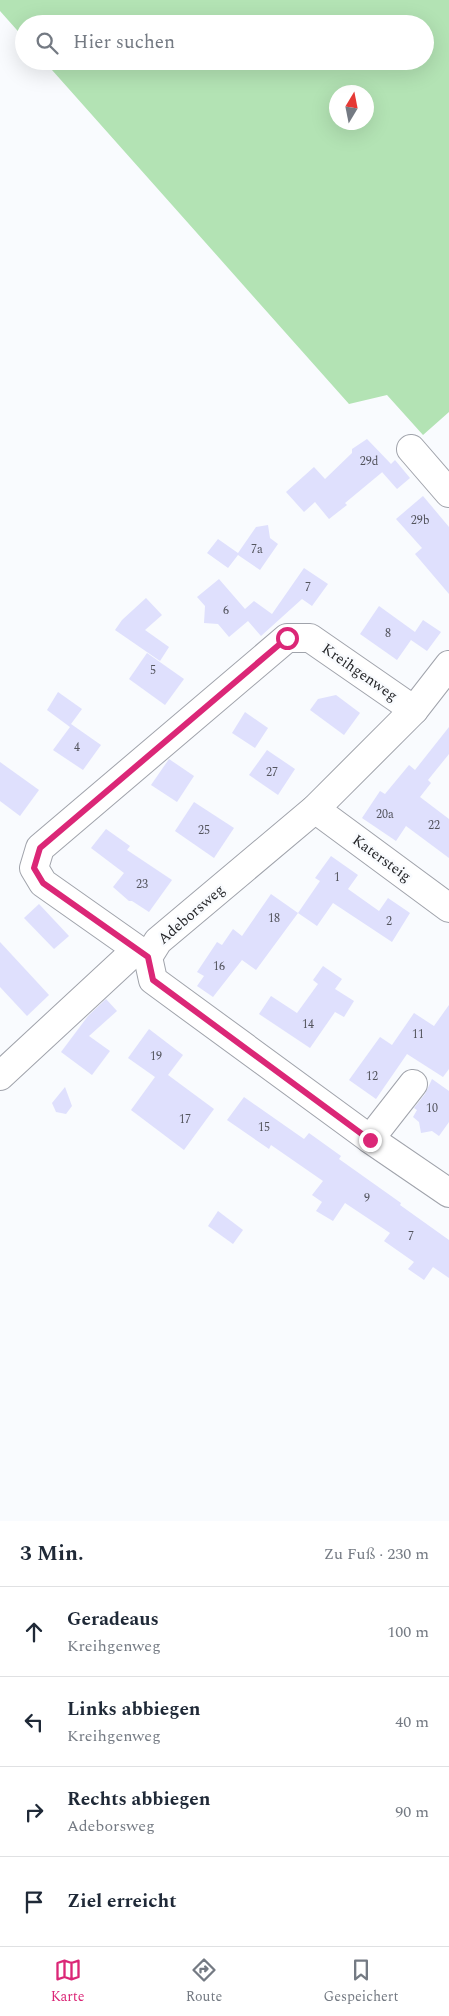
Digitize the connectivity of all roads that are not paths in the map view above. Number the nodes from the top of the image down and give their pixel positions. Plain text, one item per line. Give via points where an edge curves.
1 (411, 450) dead end
2 (449, 493) edge
3 (449, 665) edge
4 (414, 710) junction
5 (315, 809) junction
6 (449, 908) edge
7 (142, 954) junction
8 (0, 1076) edge
9 (413, 1084) dead end
10 (370, 1140) junction
11 (449, 1193) edge

1 - 2 street
3 - 4 street, Adeborsweg
4 - 5 street, Adeborsweg
4 - 7 street, Kreihgenweg via 310,638 287,638 40,848 34,868 43,883
5 - 6 street, Katersteig
5 - 7 street, Adeborsweg
7 - 8 street
7 - 10 street, Adeborsweg via 153,980
9 - 10 street
10 - 11 street, Adeborsweg

